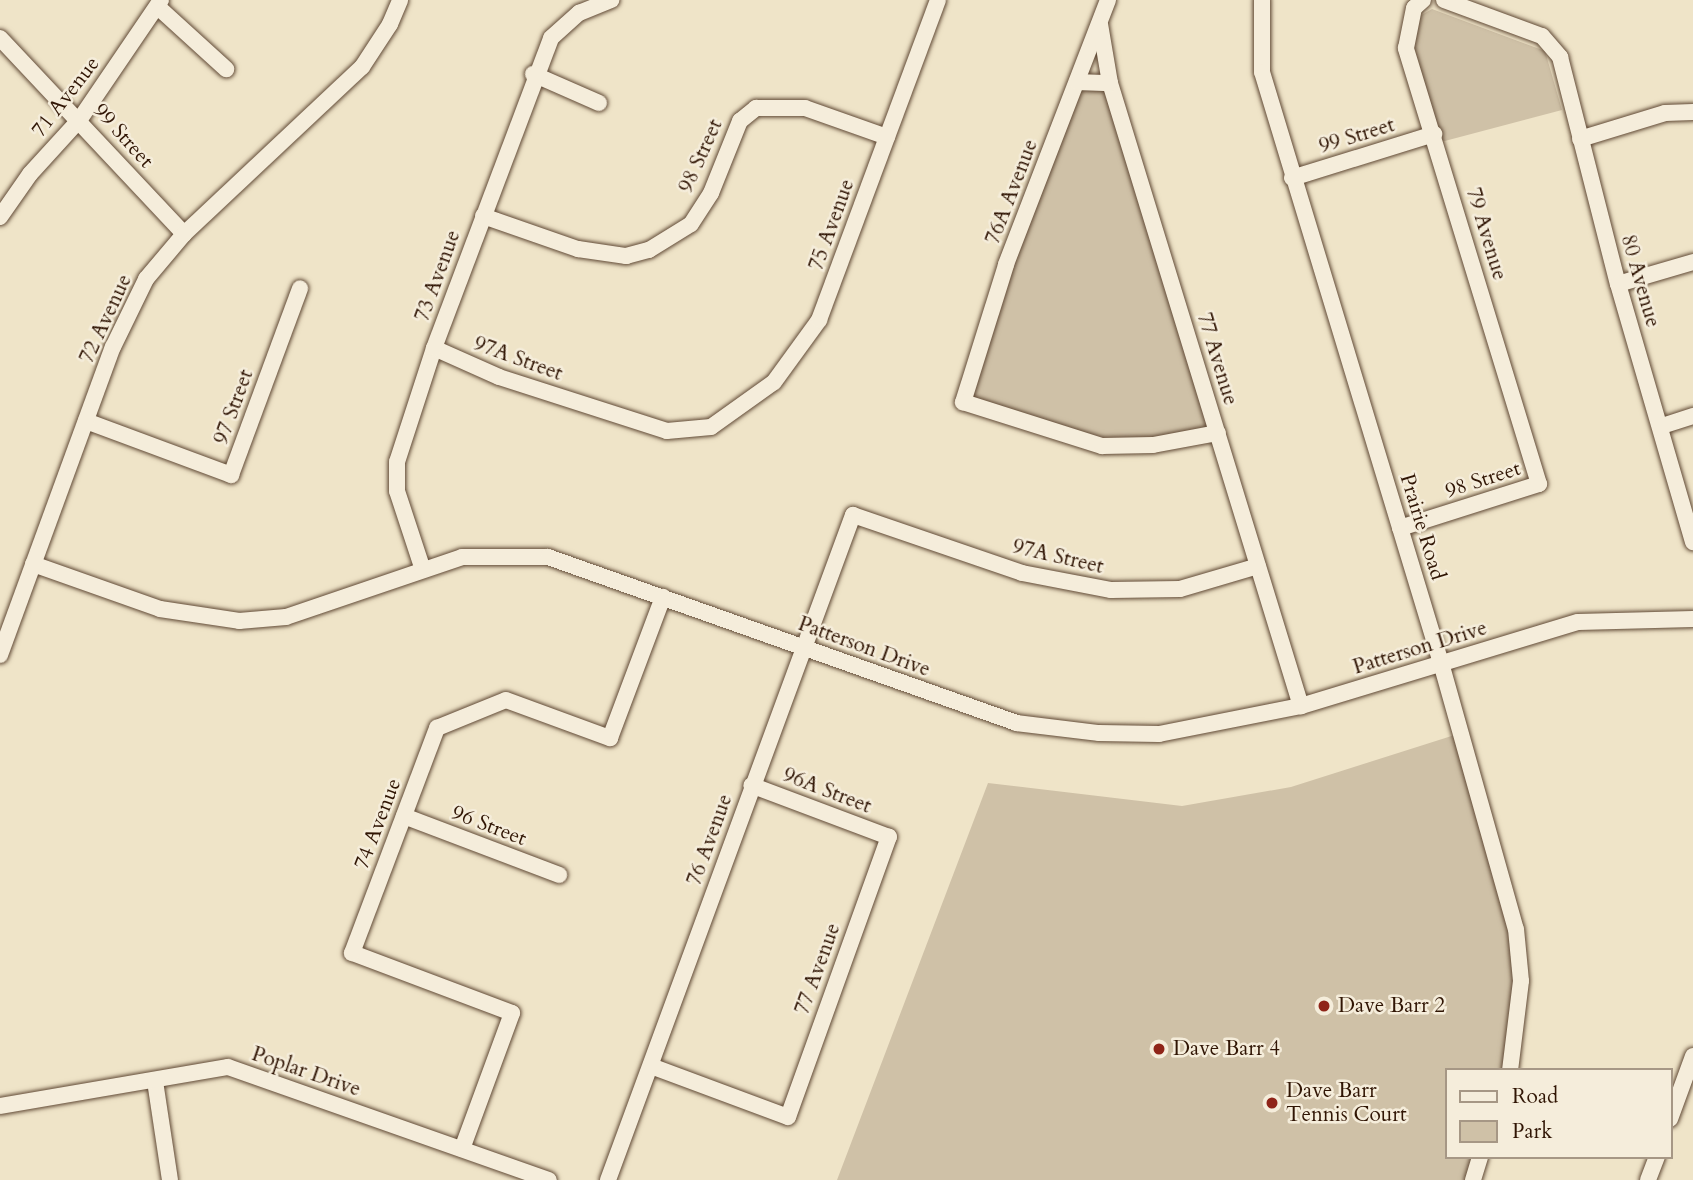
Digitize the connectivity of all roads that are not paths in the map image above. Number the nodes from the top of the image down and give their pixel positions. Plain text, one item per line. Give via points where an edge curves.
1 (398, 0) edge
2 (611, 0) edge
3 (938, 0) edge
4 (1108, 0) edge
5 (1262, 0) edge
6 (1423, 0) edge
7 (1444, 0) edge
8 (160, 4) edge
9 (1100, 24) junction
10 (0, 38) edge
11 (226, 69) dead end
12 (533, 74) junction
13 (1077, 82) junction
14 (1110, 83) junction
15 (599, 103) dead end
16 (1693, 112) edge
17 (80, 118) junction
18 (1434, 134) junction
19 (887, 137) junction
20 (1580, 139) junction
21 (1292, 178) junction
22 (483, 216) junction
23 (0, 217) edge
24 (184, 233) junction
25 (1693, 262) edge
26 (1618, 284) junction
27 (300, 288) dead end
28 (434, 348) junction
29 (1693, 416) edge
30 (86, 421) junction
31 (711, 426) joint
32 (1662, 426) junction
33 (1218, 433) junction
34 (1539, 484) joint
35 (853, 515) joint
36 (1400, 528) junction
37 (1693, 542) edge
38 (33, 564) junction
39 (1258, 566) junction
40 (423, 570) junction
41 (663, 597) junction
42 (1693, 619) edge
43 (803, 647) junction
44 (0, 655) edge
45 (1441, 663) junction
46 (1301, 706) junction
47 (751, 785) junction
48 (404, 816) junction
49 (889, 837) joint
50 (559, 875) dead end
51 (1693, 1056) edge
52 (651, 1066) junction
53 (1510, 1068) edge
54 (155, 1081) junction
55 (0, 1106) edge
56 (1672, 1114) edge
57 (462, 1149) junction
58 (1480, 1159) edge
59 (1656, 1159) edge
60 (1475, 1179) edge
61 (170, 1180) edge
62 (548, 1180) edge
63 (608, 1180) edge
64 (1648, 1180) edge

1 - 24 street, 72 Avenue via 362,66
2 - 12 street, 73 Avenue via 579,13 551,37
3 - 19 street, 75 Avenue
4 - 9 street, 76A Avenue
5 - 21 street, Prairie Road via 1262,72
6 - 18 street, 79 Avenue via 1414,8 1406,48
7 - 20 street, 80 Avenue via 1542,36 1560,57
8 - 11 street
8 - 17 street, 71 Avenue
9 - 13 street, 76A Avenue
9 - 14 street, 77 Avenue
10 - 17 street, 99 Street
12 - 15 street
12 - 22 street, 73 Avenue
13 - 14 street
13 - 33 street, 76A Avenue via 1006,265 963,401 1102,446 1153,445
14 - 33 street, 77 Avenue
16 - 20 street via 1665,113
17 - 23 street, 71 Avenue via 30,174
17 - 24 street, 99 Street
18 - 21 street, 99 Street
18 - 34 street, 79 Avenue
19 - 22 street, 98 Street via 805,108 756,108 740,121 711,193 691,224 649,250 626,256 578,249
19 - 31 street, 75 Avenue via 819,320 774,382
20 - 26 street, 80 Avenue
21 - 36 street, Prairie Road
22 - 28 street, 73 Avenue
24 - 30 street, 72 Avenue via 146,279 129,309
25 - 26 street
26 - 32 street, 80 Avenue
27 - 30 street, 97 Street via 231,475
28 - 31 street, 97A Street via 499,377 667,431
28 - 40 street, 73 Avenue via 397,462 397,491
29 - 32 street
30 - 38 street, 72 Avenue
32 - 37 street, 80 Avenue
33 - 39 street, 77 Avenue
34 - 36 street, 98 Street
35 - 39 street, 97A Street via 1022,573 1111,590 1180,589
35 - 43 street, 76 Avenue
36 - 45 street, Prairie Road
38 - 40 street, Patterson Drive via 160,610 239,621 286,617
38 - 44 street, 72 Avenue
39 - 46 street, 77 Avenue
40 - 41 street, Patterson Drive via 462,557 548,557
41 - 43 street, Patterson Drive
41 - 48 street, 74 Avenue via 610,738 506,701 437,728
42 - 45 street, Patterson Drive via 1578,622
43 - 46 street, Patterson Drive via 1016,723 1075,730 1159,734
43 - 47 street, 76 Avenue
45 - 46 street, Patterson Drive
45 - 53 street, Prairie Road via 1516,929 1521,981
47 - 49 street, 96A Street
47 - 52 street, 76 Avenue
48 - 50 street, 96 Street
48 - 57 street, 74 Avenue via 352,953 512,1013
49 - 52 street, 77 Avenue via 788,1116
51 - 56 street
52 - 63 street, 76 Avenue
54 - 55 street, Poplar Drive
54 - 57 street, Poplar Drive via 228,1068
54 - 61 street
57 - 62 street, Poplar Drive
58 - 60 street
59 - 64 street

